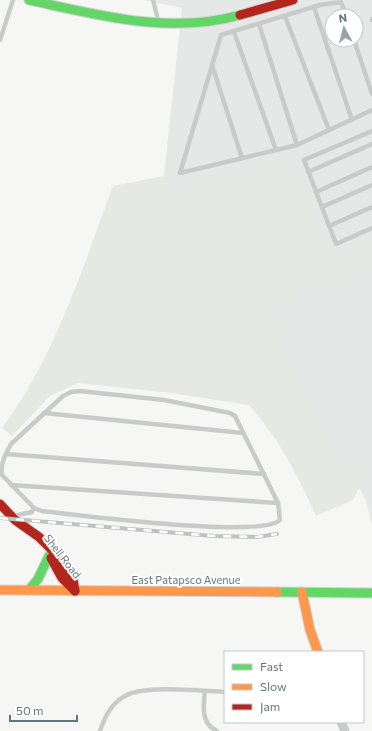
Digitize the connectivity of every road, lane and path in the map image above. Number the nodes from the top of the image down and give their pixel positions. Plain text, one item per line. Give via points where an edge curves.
1 (13, 0) edge
2 (28, 0) edge
3 (153, 0) edge
4 (293, 0) edge
5 (320, 3) edge
6 (314, 7) junction
7 (343, 8) edge
8 (285, 16) junction
9 (159, 24) junction
10 (259, 24) junction
11 (234, 32) junction
12 (0, 40) edge
13 (357, 48) edge
14 (212, 65) junction
15 (372, 94) edge
16 (372, 110) edge
17 (352, 120) junction
18 (329, 130) junction
19 (372, 131) edge
20 (372, 144) edge
21 (298, 145) junction
22 (276, 150) junction
23 (242, 158) junction
24 (372, 168) edge
25 (308, 172) junction
26 (372, 185) edge
27 (316, 192) junction
28 (372, 207) edge
29 (322, 208) junction
30 (329, 226) junction
31 (372, 228) edge
32 (44, 413) junction
33 (243, 433) junction
34 (6, 454) junction
35 (264, 474) junction
36 (11, 486) junction
37 (278, 503) junction
38 (0, 504) edge
39 (34, 508) junction
40 (11, 516) junction
41 (30, 532) junction
42 (49, 556) junction
43 (0, 590) edge
44 (29, 590) junction
45 (71, 591) junction
46 (302, 592) junction
47 (372, 593) edge
48 (318, 651) edge
49 (205, 691) junction
50 (224, 692) edge
51 (100, 731) edge
52 (218, 731) edge

1 - 12 lane
2 - 9 street
3 - 9 lane
4 - 9 street via 230,18 198,23
5 - 6 lane
5 - 7 lane via 341,2
6 - 8 lane
6 - 17 lane
8 - 10 lane
8 - 18 lane
10 - 11 lane
10 - 21 lane
11 - 14 lane via 221,35
11 - 22 lane
13 - 15 lane
14 - 23 lane
14 - 23 lane via 180,173
16 - 17 lane
17 - 18 lane
18 - 21 lane
19 - 25 lane via 304,160
20 - 25 lane
21 - 22 lane
22 - 23 lane
24 - 27 lane
25 - 27 lane
26 - 29 lane
27 - 29 lane
28 - 30 lane
29 - 30 lane
30 - 31 lane via 336,244
32 - 33 lane
32 - 33 lane via 63,396 80,391 164,400 230,412 235,416
32 - 34 lane via 11,444
33 - 35 lane
34 - 35 lane
34 - 36 lane via 1,471
35 - 37 lane
36 - 37 lane
36 - 39 lane
37 - 39 lane via 280,520 277,524 255,528 191,526 42,512
38 - 40 street, Shell Road
39 - 40 lane via 32,512
40 - 41 street, Shell Road
41 - 42 street, Shell Road
41 - 45 street, Shell Road via 57,554 73,579
42 - 44 street via 38,579
42 - 45 street, Shell Road
43 - 44 street, East Patapsco Avenue
44 - 45 street, East Patapsco Avenue
45 - 46 street, East Patapsco Avenue
46 - 47 street, East Patapsco Avenue
46 - 48 street via 310,630
49 - 50 lane
49 - 51 lane via 135,692 116,702
49 - 52 lane via 204,714 212,729

